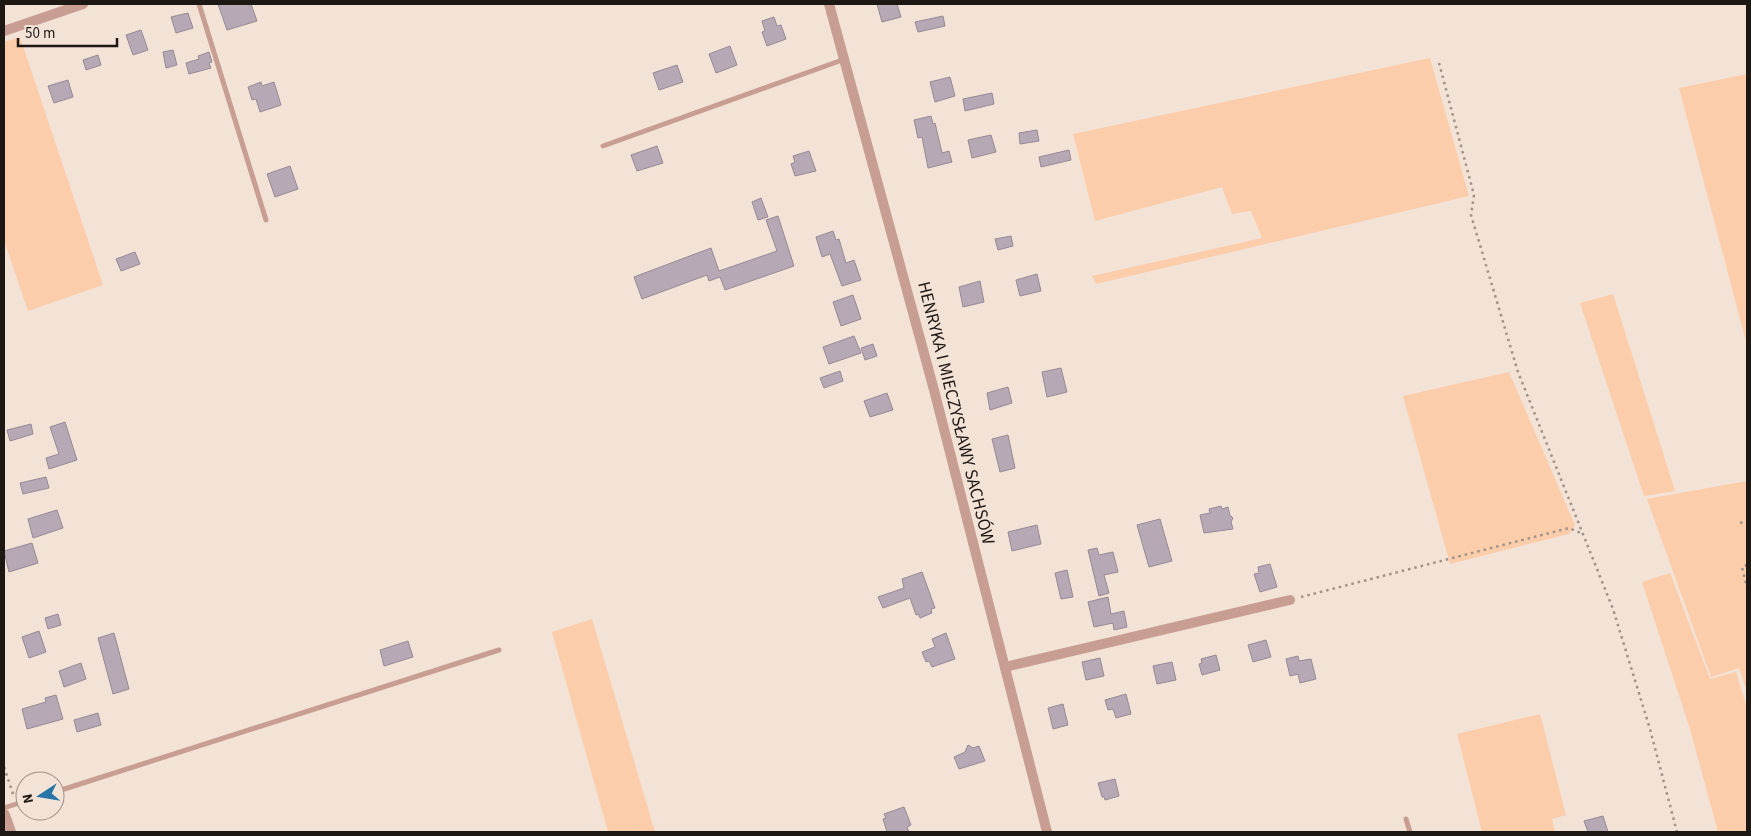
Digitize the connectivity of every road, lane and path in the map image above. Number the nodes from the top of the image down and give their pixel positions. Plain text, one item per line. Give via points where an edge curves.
1 (83, 4) edge
2 (199, 4) edge
3 (830, 4) edge
4 (4, 30) edge
5 (844, 59) junction
6 (1439, 63) dead end
7 (603, 146) dead end
8 (266, 220) dead end
9 (1747, 521) edge
10 (1740, 522) dead end
11 (1584, 534) junction
12 (1747, 566) edge
13 (1747, 588) edge
14 (1290, 600) joint
15 (499, 650) dead end
16 (1005, 667) junction
17 (65, 789) edge
18 (4, 815) edge
19 (1406, 819) dead end
20 (10, 832) edge
21 (1047, 832) edge
22 (1410, 832) edge
23 (1677, 832) edge

1 - 4 street
2 - 8 lane
3 - 5 street, HENRYKA I MIECZYSŁAWY SACHSÓW
5 - 7 lane
5 - 16 street, HENRYKA I MIECZYSŁAWY SACHSÓW
6 - 11 path via 1474,195 1471,215 1515,363
9 - 10 path
11 - 14 path via 1569,528
11 - 23 path via 1612,609
12 - 13 path via 1742,567
14 - 16 street
15 - 17 lane
16 - 21 street, HENRYKA I MIECZYSŁAWY SACHSÓW
18 - 20 street
19 - 22 lane

